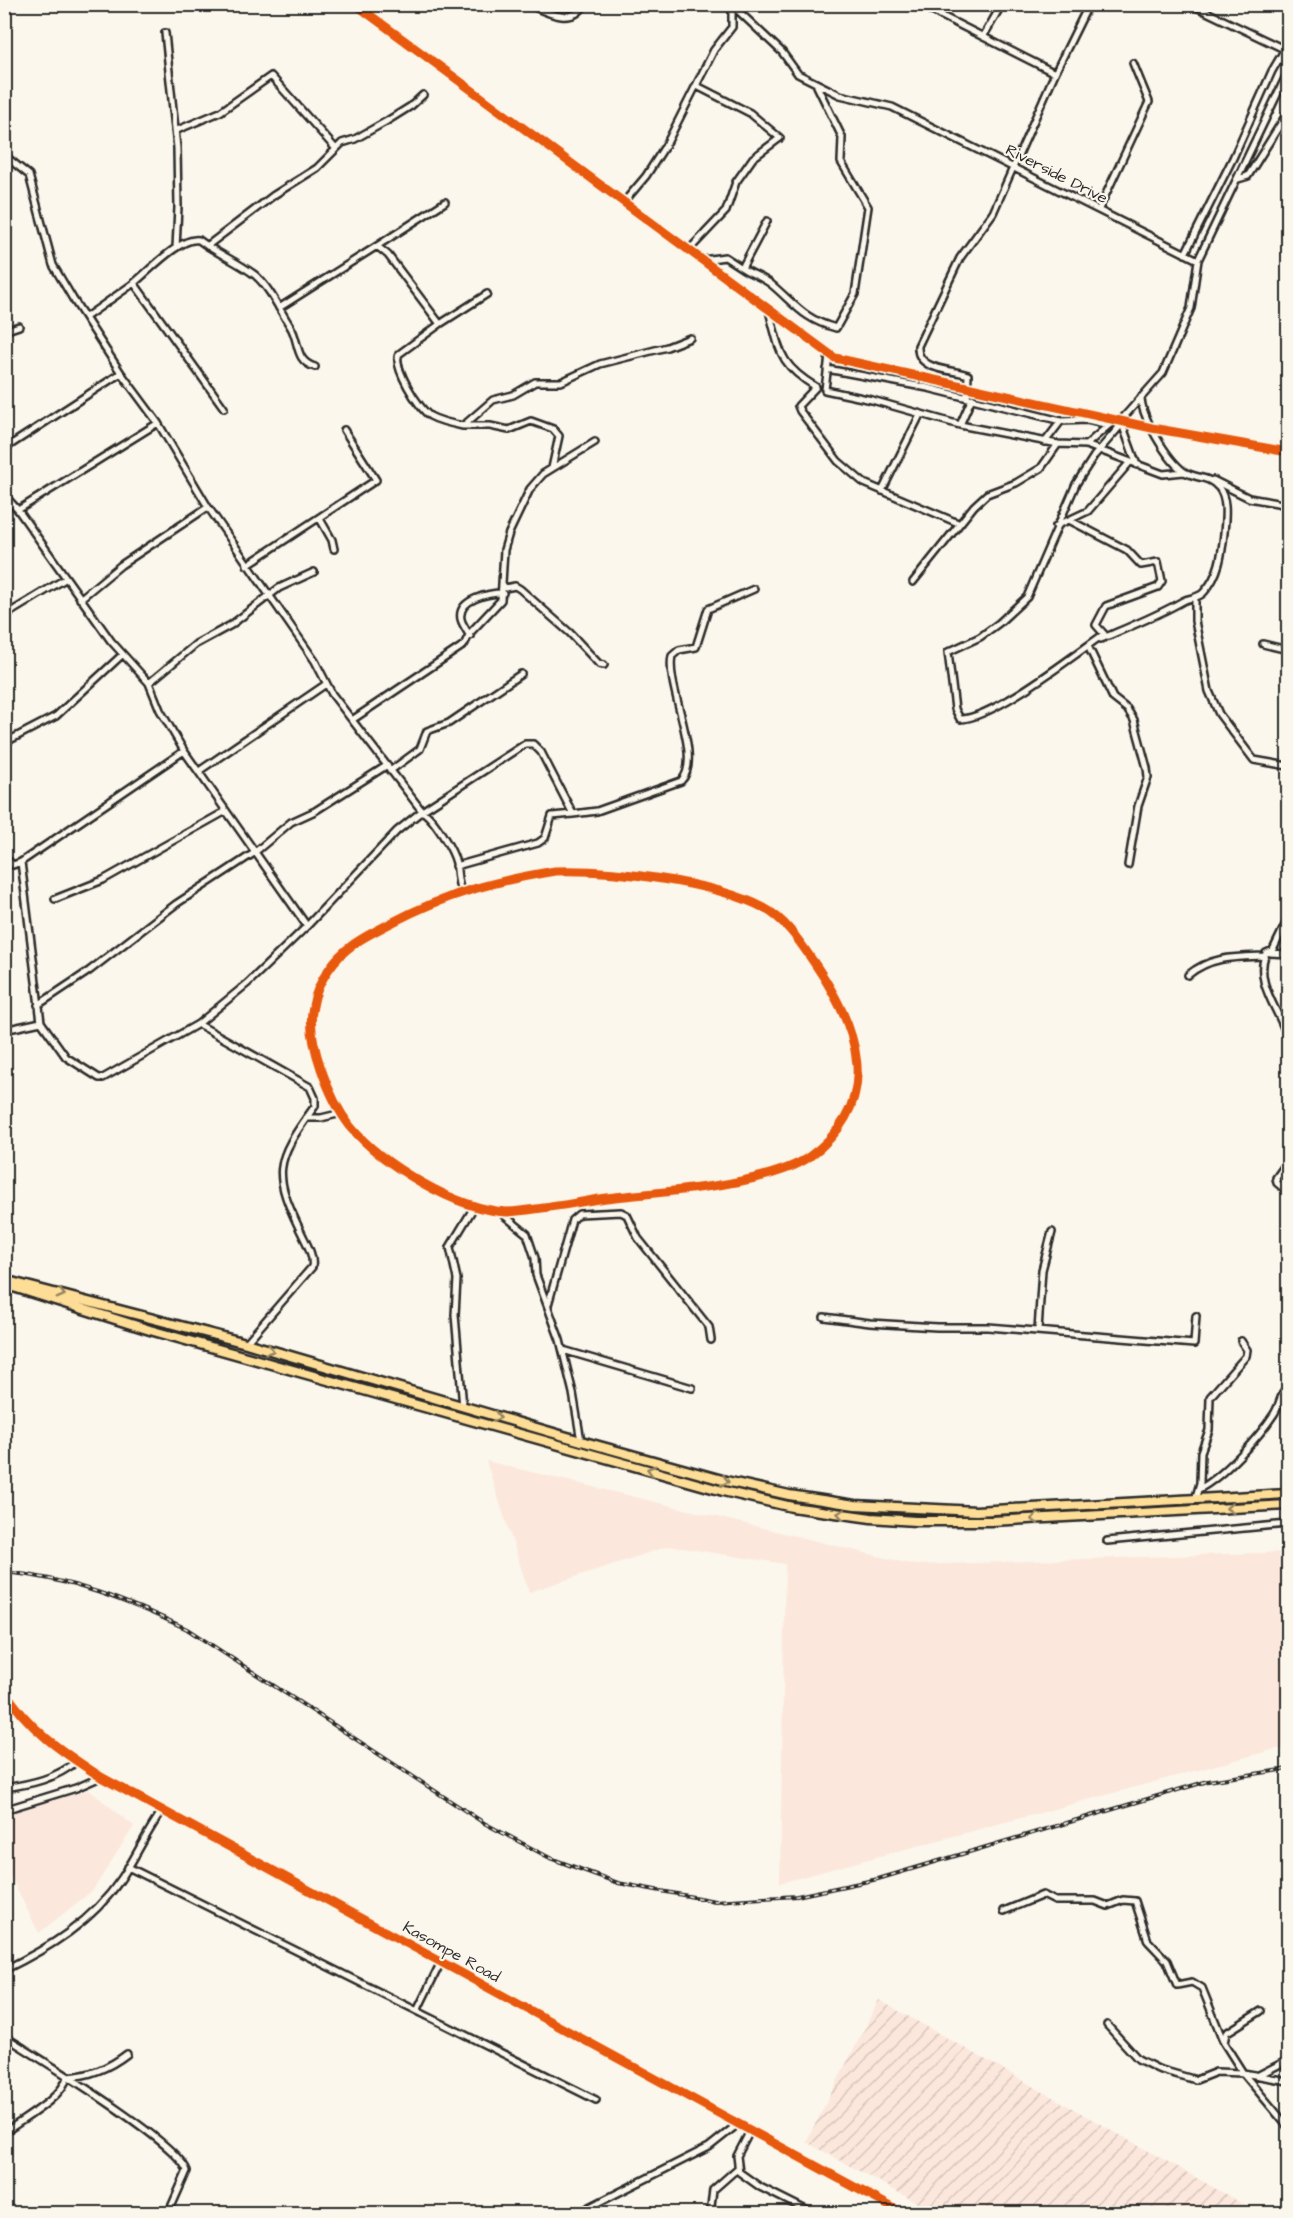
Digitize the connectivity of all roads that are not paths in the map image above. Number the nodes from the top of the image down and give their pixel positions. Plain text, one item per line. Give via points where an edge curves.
1 (355, 4) edge
2 (528, 4) edge
3 (585, 4) edge
4 (918, 4) edge
5 (946, 4) edge
6 (997, 4) edge
7 (1089, 4) edge
8 (732, 5) edge
9 (1195, 5) edge
10 (939, 15) junction
11 (165, 33) dead end
12 (983, 37) junction
13 (1287, 50) edge
14 (1133, 63) dead end
15 (1288, 72) edge
16 (1055, 73) junction
17 (697, 86) junction
18 (817, 86) junction
19 (423, 95) dead end
20 (1288, 112) edge
21 (175, 131) junction
22 (336, 149) junction
23 (4, 155) edge
24 (1014, 166) junction
25 (1238, 179) junction
26 (624, 201) junction
27 (445, 202) dead end
28 (1099, 209) junction
29 (766, 221) dead end
30 (207, 246) junction
31 (377, 246) junction
32 (176, 248) junction
33 (689, 250) junction
34 (1185, 254) junction
35 (703, 260) junction
36 (1198, 260) junction
37 (742, 268) junction
38 (134, 283) junction
39 (487, 294) dead end
40 (279, 308) junction
41 (769, 311) junction
42 (86, 317) junction
43 (440, 324) junction
44 (19, 326) dead end
45 (4, 331) edge
46 (690, 338) dead end
47 (829, 355) junction
48 (315, 367) dead end
49 (827, 369) junction
50 (121, 373) junction
51 (969, 388) junction
52 (1141, 397) junction
53 (970, 398) junction
54 (224, 408) dead end
55 (920, 416) junction
56 (1061, 421) junction
57 (1121, 422) junction
58 (158, 423) junction
59 (960, 425) junction
60 (1109, 425) junction
61 (462, 426) junction
62 (1152, 428) junction
63 (344, 430) dead end
64 (595, 442) dead end
65 (1046, 442) junction
66 (1058, 444) junction
67 (1086, 445) junction
68 (4, 448) edge
69 (1098, 450) junction
70 (1288, 452) edge
71 (1130, 462) junction
72 (1137, 465) junction
73 (552, 468) junction
74 (1184, 472) junction
75 (1211, 480) junction
76 (882, 492) junction
77 (4, 495) edge
78 (1288, 505) edge
79 (208, 507) junction
80 (18, 510) junction
81 (320, 519) junction
82 (1071, 520) junction
83 (958, 523) junction
84 (1056, 526) junction
85 (334, 549) dead end
86 (247, 565) junction
87 (314, 572) dead end
88 (65, 579) junction
89 (913, 582) dead end
90 (503, 583) junction
91 (754, 589) dead end
92 (503, 593) junction
93 (268, 596) junction
94 (1195, 598) junction
95 (80, 599) junction
96 (4, 616) edge
97 (470, 636) junction
98 (1263, 644) dead end
99 (1090, 645) junction
100 (1288, 650) edge
101 (122, 655) junction
102 (604, 665) dead end
103 (521, 674) dead end
104 (149, 683) junction
105 (326, 684) junction
106 (352, 720) junction
107 (4, 743) edge
108 (184, 751) junction
109 (1288, 766) edge
110 (388, 768) junction
111 (199, 771) junction
112 (226, 811) junction
113 (422, 811) junction
114 (573, 814) junction
115 (254, 853) junction
116 (4, 856) edge
117 (21, 862) junction
118 (1128, 865) dead end
119 (456, 866) junction
120 (461, 891) junction
121 (55, 899) dead end
122 (1288, 919) edge
123 (306, 926) junction
124 (1288, 954) edge
125 (1265, 955) junction
126 (1188, 975) dead end
127 (38, 1005) junction
128 (41, 1022) junction
129 (198, 1024) junction
130 (4, 1030) edge
131 (1288, 1038) edge
132 (1288, 1066) edge
133 (342, 1113) junction
134 (306, 1118) junction
135 (1288, 1161) edge
136 (1288, 1192) edge
137 (474, 1207) junction
138 (498, 1211) junction
139 (1052, 1232) dead end
140 (4, 1282) edge
141 (548, 1305) junction
142 (1196, 1316) dead end
143 (824, 1317) dead end
144 (1038, 1330) junction
145 (711, 1340) dead end
146 (1241, 1341) dead end
147 (246, 1343) junction
148 (563, 1350) junction
149 (1288, 1384) edge
150 (692, 1389) dead end
151 (463, 1408) junction
152 (581, 1441) junction
153 (1199, 1489) junction
154 (1288, 1494) edge
155 (1196, 1500) junction
156 (1288, 1505) edge
157 (1288, 1524) edge
158 (1107, 1541) dead end
159 (4, 1689) edge
160 (77, 1761) junction
161 (101, 1777) junction
162 (4, 1788) edge
163 (4, 1810) edge
164 (162, 1811) junction
165 (128, 1867) junction
166 (1004, 1911) dead end
167 (441, 1962) junction
168 (4, 1970) edge
169 (417, 2011) junction
170 (1261, 2011) dead end
171 (1107, 2025) dead end
172 (4, 2036) edge
173 (1224, 2043) junction
174 (128, 2054) dead end
175 (1288, 2060) edge
176 (1243, 2073) junction
177 (1258, 2075) junction
178 (67, 2077) junction
179 (1288, 2081) edge
180 (596, 2100) dead end
181 (738, 2124) junction
182 (1288, 2127) edge
183 (750, 2131) junction
184 (4, 2133) edge
185 (738, 2168) junction
186 (597, 2205) junction
187 (168, 2214) edge
188 (585, 2214) edge
189 (600, 2214) edge
190 (710, 2214) edge
191 (814, 2214) edge
192 (904, 2214) edge

1 - 26 street
2 - 3 street via 571,17
4 - 10 street
5 - 10 street
6 - 12 street via 998,11
7 - 16 street
8 - 17 street via 732,27 714,50
8 - 18 street, Riverside Drive via 782,52 798,74
9 - 13 street
10 - 12 street
11 - 21 street
12 - 16 street
13 - 34 street via 1272,71
14 - 28 street via 1149,102
15 - 25 street
16 - 24 street
17 - 26 street via 668,143
17 - 33 street via 750,113 780,138 753,158 736,182 726,211
18 - 24 street, Riverside Drive via 892,107
18 - 37 street via 842,137 842,162 868,207 855,294 836,328 830,327 793,307 772,285
19 - 22 street via 411,106 355,139 342,142
20 - 25 street via 1248,176
21 - 22 street via 220,112 271,76
21 - 32 street
22 - 30 street via 317,168
23 - 42 street via 29,176 53,265
24 - 28 street, Riverside Drive
24 - 51 street via 993,213 960,258 918,346 924,362 968,374
25 - 36 street
26 - 33 street
27 - 31 street
28 - 34 street, Riverside Drive
29 - 37 street
30 - 32 street via 194,239
30 - 40 street via 254,274
31 - 40 street
31 - 43 street
32 - 38 street
33 - 35 street
34 - 36 street, Riverside Drive
35 - 37 street via 722,256
35 - 41 street
36 - 52 street via 1188,317 1162,373
38 - 42 street
38 - 54 street
39 - 43 street
40 - 48 street via 292,328 300,357 308,366
41 - 47 street
41 - 76 street via 778,350 800,377 816,387 798,406 802,416 844,467
42 - 50 street
43 - 61 street via 399,354 397,363 402,377 430,416
44 - 45 street
46 - 61 street via 600,364 561,382 535,382 513,395 493,400
47 - 49 street
47 - 51 street via 845,362
49 - 53 street
49 - 55 street via 825,390
50 - 58 street
50 - 68 street
51 - 53 street
51 - 57 street
52 - 57 street
52 - 62 street via 1142,410
53 - 56 street
53 - 59 street
55 - 59 street
55 - 76 street
56 - 60 street via 1087,420
56 - 65 street
57 - 60 street
57 - 62 street
57 - 69 street
57 - 72 street
58 - 79 street
58 - 80 street
59 - 65 street
60 - 67 street
61 - 73 street via 509,430 525,422 542,424 559,436
62 - 70 street
62 - 74 street
63 - 81 street via 376,480
64 - 73 street
65 - 66 street
66 - 67 street
66 - 83 street via 1041,468 987,494
67 - 69 street
69 - 71 street
69 - 84 street
71 - 72 street
71 - 82 street via 1090,509
72 - 74 street via 1163,474
73 - 90 street via 530,489 509,533 502,559
74 - 75 street
75 - 78 street via 1249,498
75 - 94 street via 1223,495 1223,541 1216,575 1203,594
76 - 83 street
77 - 80 street
79 - 86 street
79 - 95 street via 122,565
80 - 88 street
81 - 85 street
81 - 86 street
82 - 84 street
82 - 99 street via 1127,550 1142,565 1158,562 1162,581 1158,587 1106,606 1096,625 1104,634
83 - 89 street
84 - 99 street via 1023,602 980,637 948,652 957,717 968,718 998,704
86 - 93 street
87 - 93 street
88 - 95 street
88 - 96 street
90 - 92 street
90 - 102 street via 505,588 520,589
91 - 114 street via 708,609 696,647 679,650 672,656 670,678 685,726 687,766 683,779 619,804
92 - 97 street via 494,611
92 - 97 street via 477,597 462,610 461,619
93 - 104 street via 231,625 181,655
93 - 105 street via 315,661
94 - 99 street
94 - 109 street via 1195,621 1209,691 1219,714 1254,760
95 - 101 street
97 - 106 street via 459,650
98 - 100 street
99 - 118 street via 1113,698 1134,720 1147,768
101 - 104 street
101 - 107 street via 56,716
103 - 110 street via 449,723 427,731 420,749
104 - 108 street
105 - 106 street
105 - 111 street
106 - 110 street
108 - 111 street
108 - 117 street
110 - 113 street
110 - 115 street via 291,822
111 - 112 street
112 - 115 street
112 - 121 street via 103,880
113 - 114 street via 530,742 541,752
113 - 119 street via 436,826
113 - 123 street via 391,836
114 - 119 street via 552,816 545,838 538,843
115 - 123 street
115 - 127 street via 176,904
116 - 117 street via 13,865
117 - 127 street
119 - 120 street
120 - 133 street via 359,940 336,959 324,978 313,1005 313,1035 322,1071
120 - 138 street via 555,871 593,871 682,884 767,909 810,957 840,1005 855,1049 856,1083 851,1104 827,1141 792,1166 756,1178
122 - 125 street via 1273,950
123 - 129 street via 248,983
124 - 125 street
125 - 126 street via 1220,958 1201,964
125 - 131 street via 1262,973
127 - 128 street
128 - 129 street via 66,1057 99,1078
128 - 130 street
129 - 134 street via 310,1087 315,1106
131 - 132 street
133 - 134 street via 321,1119
133 - 137 street via 352,1128 402,1170
134 - 147 street via 286,1149 280,1171 286,1199 312,1256 312,1267
135 - 136 street via 1276,1183
137 - 138 street
137 - 151 street via 450,1247 457,1279 455,1315
138 - 141 street via 527,1234
139 - 144 street via 1042,1270
140 -> 147 highway
156 -> 140 highway via 991,1521 871,1518 792,1507 150,1330
141 - 145 street via 572,1220 579,1214 621,1212 709,1327
141 - 148 street
142 - 144 street via 1194,1344
143 - 144 street via 903,1326
146 - 153 street via 1246,1356 1210,1396 1209,1430 1201,1452
147 -> 151 highway
148 - 150 street
148 - 152 street
149 - 153 street via 1274,1415 1254,1439 1232,1464
151 -> 152 highway
152 -> 155 highway via 789,1496 855,1505 976,1510
153 - 155 street
154 - 155 highway
157 - 158 street
159 - 160 street, Kasompe Road via 42,1735
160 - 161 street, Kasompe Road
160 - 162 street via 54,1776
161 - 163 street
161 - 164 street, Kasompe Road
164 - 165 street
164 - 167 street, Kasompe Road
165 - 168 street via 81,1923 57,1942
165 - 169 street
166 - 173 street via 1043,1895 1055,1901 1095,1901 1108,1906 1123,1900 1136,1901 1148,1941 1167,1961 1177,1985 1192,1982 1203,1988
167 - 169 street
167 - 181 street, Kasompe Road
169 - 180 street
170 - 173 street via 1226,2033
171 - 176 street via 1138,2058 1158,2069 1196,2080 1216,2072
172 - 178 street
173 - 176 street
174 - 178 street via 93,2073
175 - 177 street
176 - 177 street
176 - 182 street
177 - 179 street
178 - 184 street via 66,2084 39,2110
178 - 187 street via 139,2123 185,2164 185,2178
181 - 183 street, Kasompe Road
181 - 186 street via 709,2147
183 - 185 street via 736,2156
183 - 192 street, Kasompe Road
185 - 190 street via 713,2190
185 - 191 street via 742,2176 760,2187
186 - 188 street via 586,2209
186 - 189 street

